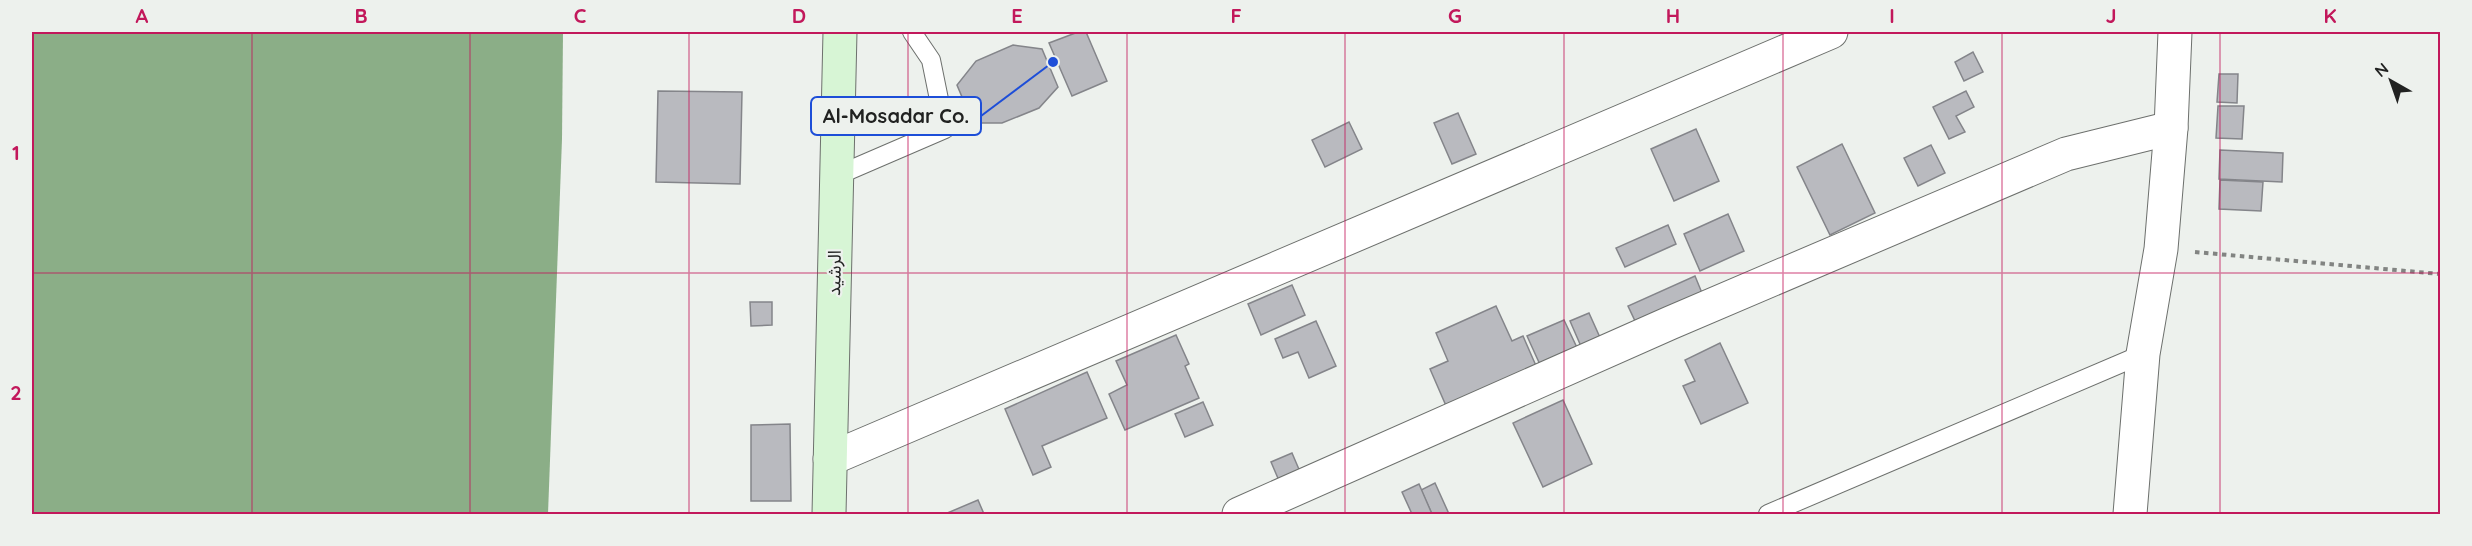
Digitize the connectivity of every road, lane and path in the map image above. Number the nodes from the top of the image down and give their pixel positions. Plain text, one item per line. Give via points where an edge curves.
1 (840, 32) edge
2 (912, 32) edge
3 (1831, 32) edge
4 (2175, 32) edge
5 (2171, 128) junction
6 (836, 176) junction
7 (2162, 249) junction
8 (2440, 274) edge
9 (2143, 354) junction
10 (830, 459) junction
11 (829, 514) edge
12 (1239, 514) edge
13 (1768, 514) edge
14 (2130, 514) edge

1 - 6 main road, الرشيد
2 - 6 lane via 932,60 945,129
3 - 10 street
4 - 5 street
5 - 7 street
5 - 12 street via 2066,154 1670,323
6 - 10 main road, الرشيد
7 - 8 path
7 - 9 street
9 - 13 lane
9 - 14 street
10 - 11 main road, الرشيد

